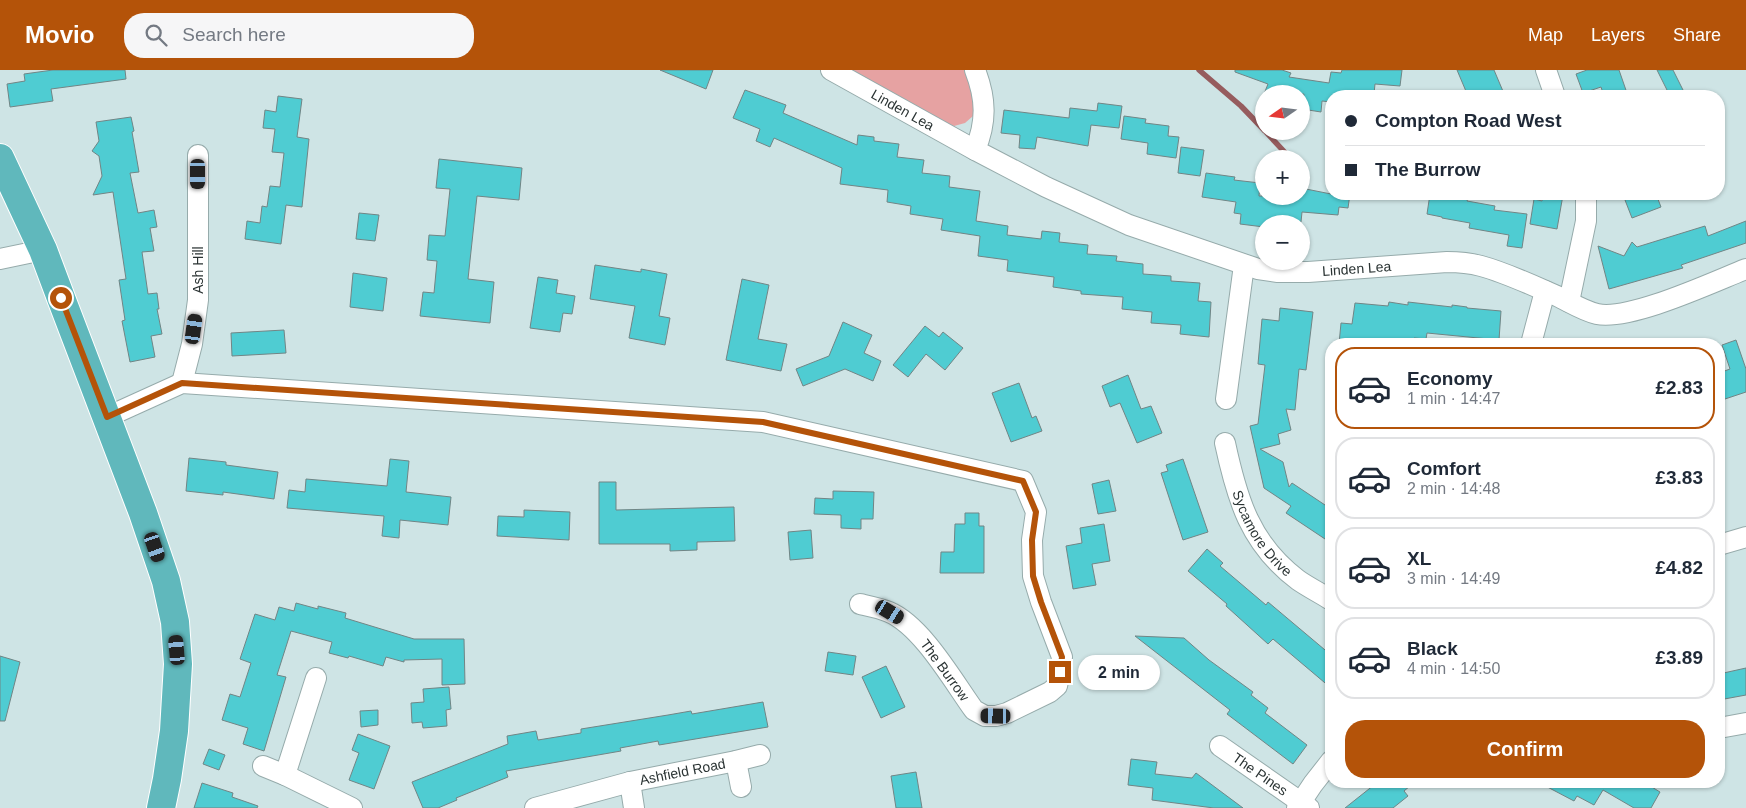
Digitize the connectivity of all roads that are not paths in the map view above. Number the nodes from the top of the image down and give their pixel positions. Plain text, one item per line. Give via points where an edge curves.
1 (831, 70) edge
2 (975, 70) edge
3 (1546, 70) edge
4 (1553, 90) edge
5 (975, 150) junction
6 (198, 155) dead end
7 (0, 158) edge
8 (1586, 200) edge
9 (43, 250) junction
10 (0, 259) edge
11 (1244, 265) junction
12 (1746, 269) edge
13 (1545, 291) junction
14 (1569, 302) junction
15 (1533, 338) edge
16 (182, 383) junction
17 (1226, 399) dead end
18 (107, 417) junction
19 (1224, 443) dead end
20 (1746, 536) edge
21 (1725, 543) edge
22 (1325, 596) edge
23 (860, 604) dead end
24 (316, 678) dead end
25 (1746, 723) edge
26 (1725, 727) edge
27 (1220, 745) dead end
28 (760, 755) dead end
29 (736, 761) junction
30 (262, 766) dead end
31 (1325, 770) edge
32 (284, 775) junction
33 (630, 782) junction
34 (742, 787) dead end
35 (1302, 806) edge
36 (161, 808) edge
37 (352, 808) edge
38 (535, 808) edge
39 (634, 808) edge

1 - 5 street, Linden Lea
2 - 5 street via 985,106 984,124
3 - 4 street
5 - 11 street, Linden Lea via 1129,225
6 - 16 street, Ash Hill via 198,300
7 - 9 highway
8 - 14 street via 1586,221
9 - 10 street
9 - 18 highway
11 - 13 street, Linden Lea via 1278,272 1308,272 1462,263 1480,265
11 - 17 street
12 - 14 street, Linden Lea via 1678,296 1622,313 1598,314
13 - 14 street, Linden Lea
13 - 15 street
16 - 18 street
16 - 23 street, The Burrow via 763,422 1023,481 1036,512 1032,540 1033,576 1062,657 1057,686 1007,713 996,716 979,714 921,636 906,622 890,612
18 - 36 highway via 166,581 175,622 178,664 174,731
19 - 22 street, Sycamore Drive via 1240,502 1261,542 1299,580
20 - 21 street
24 - 32 street
25 - 26 street
27 - 35 street, The Pines
28 - 29 street, Ashfield Road
29 - 33 street, Ashfield Road
29 - 34 street, Ashfield Road
30 - 32 street
31 - 35 street
32 - 37 street
33 - 38 street, Ashfield Road
33 - 39 street, Ashfield Road

